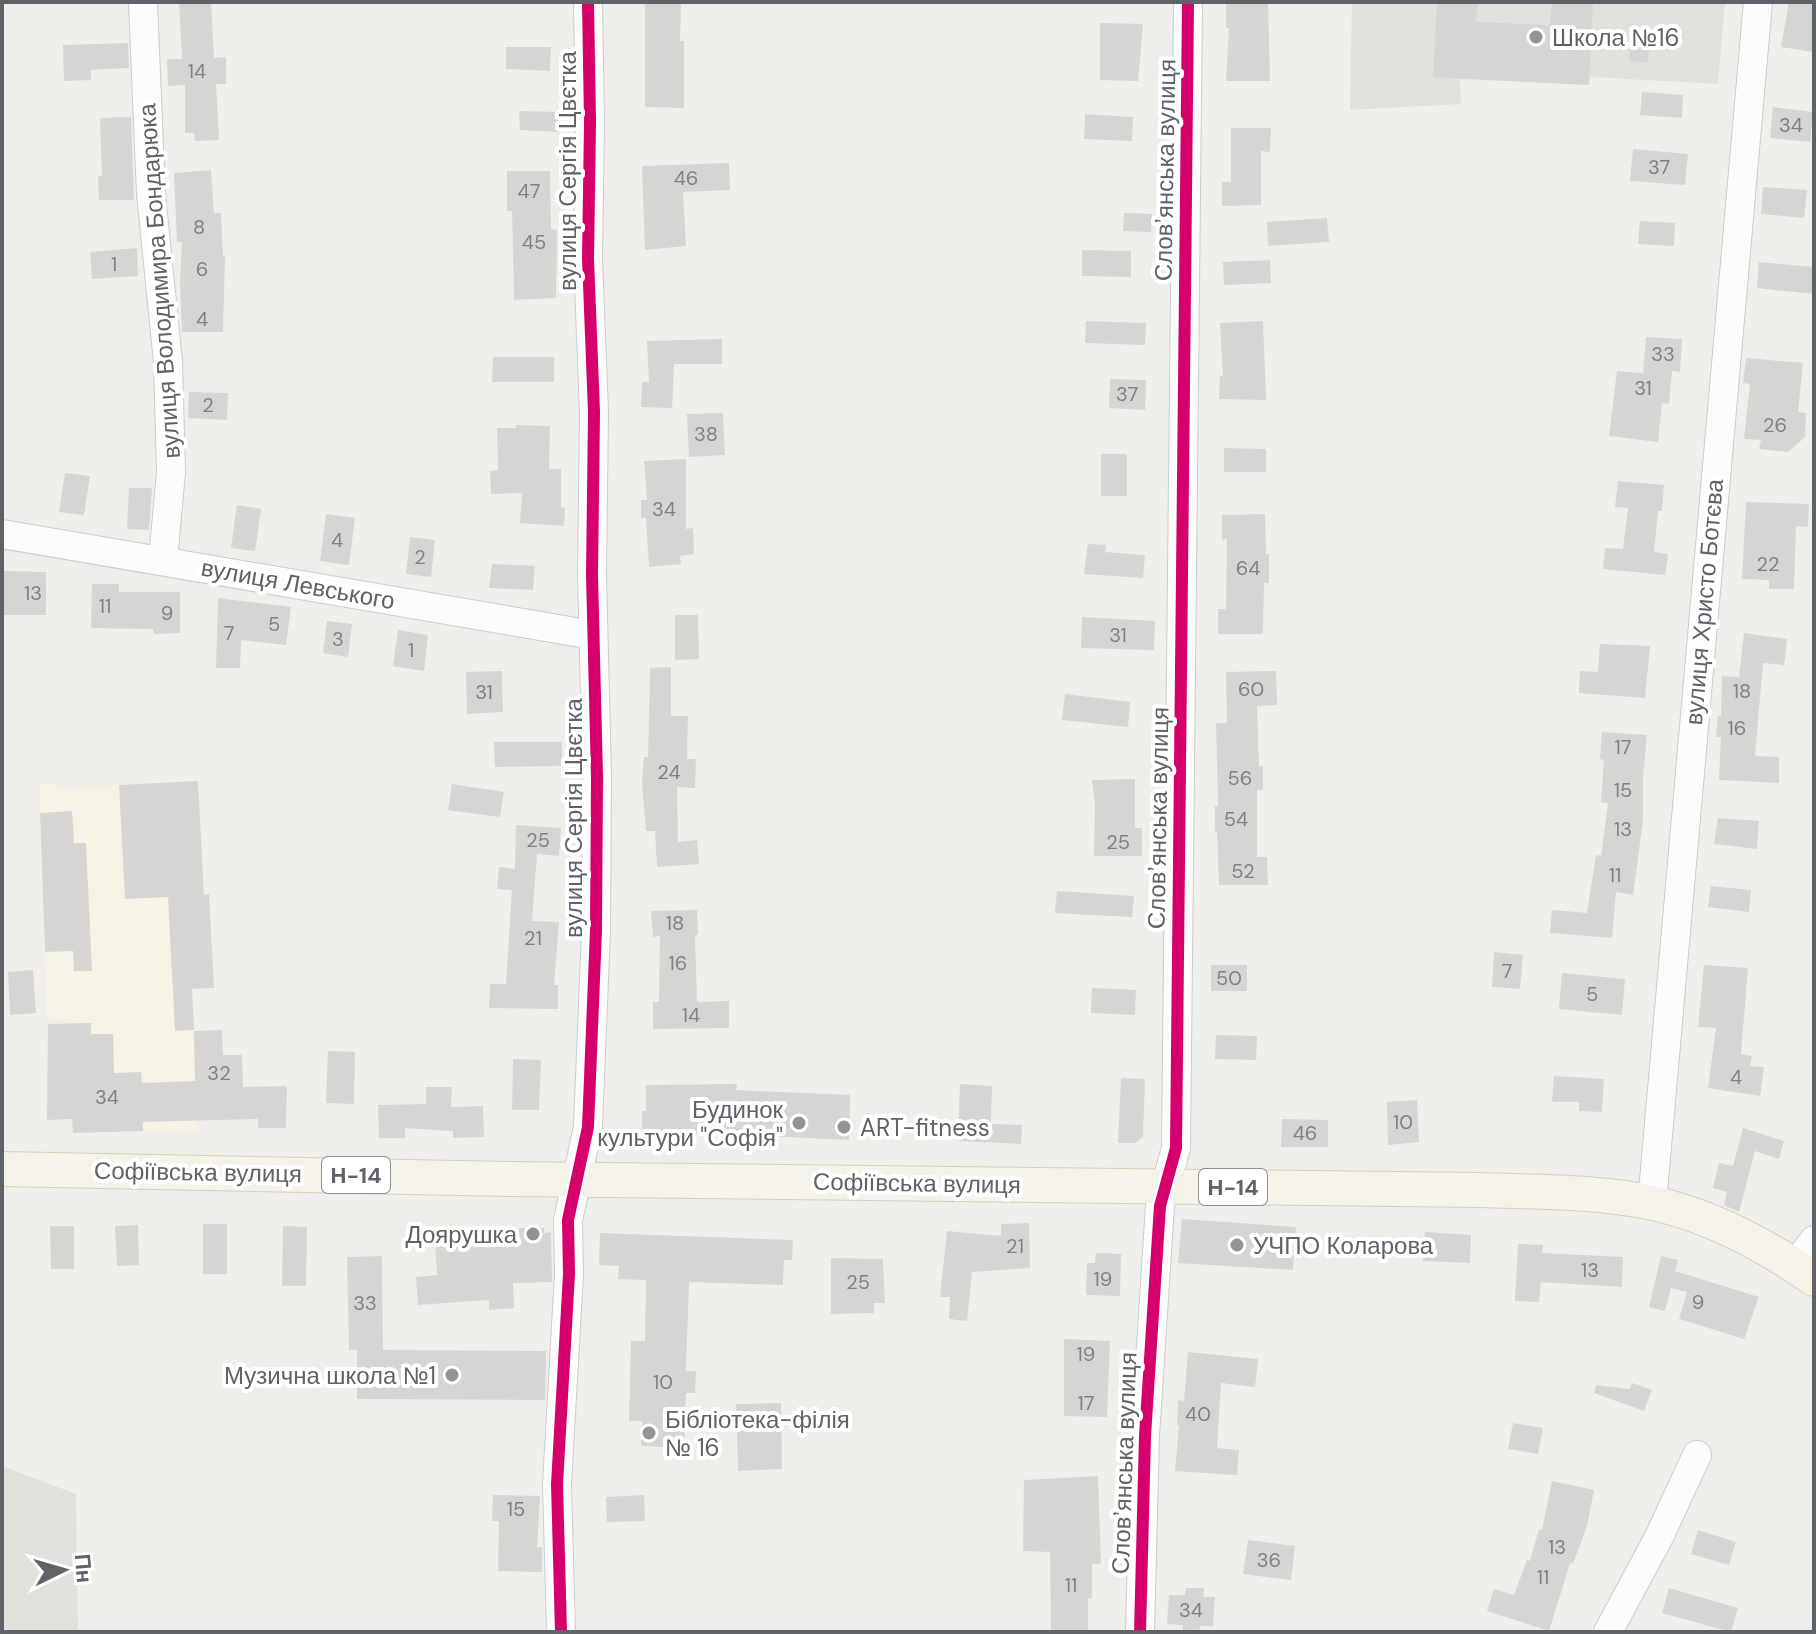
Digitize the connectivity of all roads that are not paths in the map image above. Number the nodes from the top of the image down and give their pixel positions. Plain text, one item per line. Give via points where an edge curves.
1 (143, 2) edge
2 (588, 2) edge
3 (1188, 2) edge
4 (1758, 2) edge
5 (2, 534) edge
6 (163, 560) junction
7 (593, 635) junction
8 (2, 1169) edge
9 (578, 1180) junction
10 (1166, 1186) junction
11 (1652, 1203) junction
12 (1808, 1262) edge
13 (1697, 1455) dead end
14 (561, 1632) edge
15 (1140, 1632) edge
16 (1608, 1632) edge

1 - 6 street, вулиця Володимира Бондарюка via 151,194 168,362 171,472
2 - 7 street, вулиця Сергія Цвєтка
3 - 10 street, Словʼянська вулиця via 1176,1148
4 - 11 street, вулиця Христо Ботєва
5 - 6 street, вулиця Левського
6 - 7 street, вулиця Левського
7 - 9 street, вулиця Сергія Цвєтка via 596,930 588,1127
8 - 9 main road, Софіївська вулиця / Н-14
9 - 10 main road, Софіївська вулиця / Н-14
9 - 14 street, вулиця Сергія Цвєтка via 568,1220 557,1484
10 - 11 main road, Софіївська вулиця / Н-14 via 1481,1190
10 - 15 street, Словʼянська вулиця via 1160,1206 1145,1436
11 - 12 main road, Софіївська вулиця / Н-14
13 - 16 street

